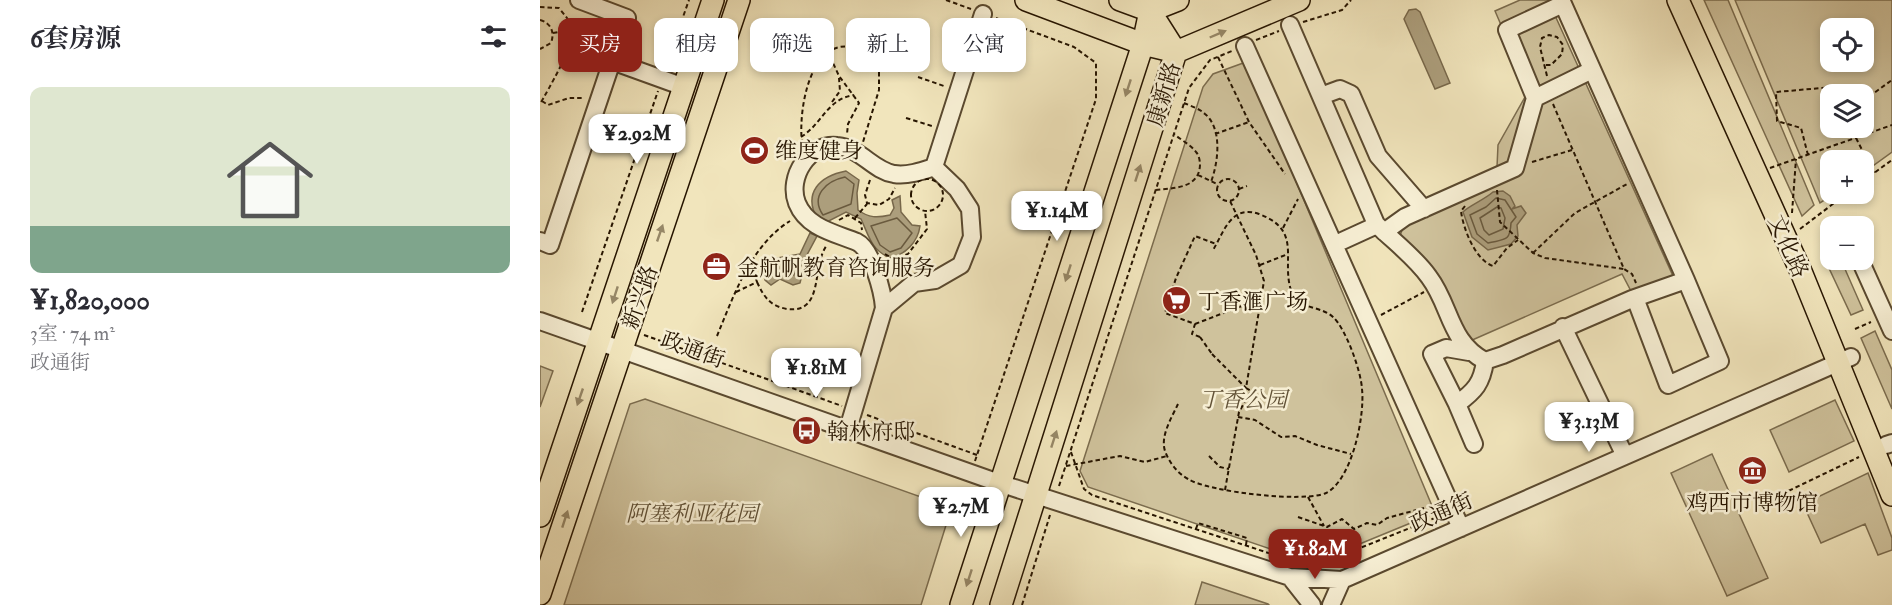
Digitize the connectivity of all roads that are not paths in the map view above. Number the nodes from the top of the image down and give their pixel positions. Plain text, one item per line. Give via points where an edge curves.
1 (579, 0) edge
2 (713, 0) edge
3 (739, 0) edge
4 (1026, 0) edge
5 (1120, 0) edge
6 (1178, 0) edge
7 (1299, 0) edge
8 (1678, 0) edge
9 (1692, 0) edge
10 (1150, 11) junction
11 (983, 14) road end
12 (627, 18) edge
13 (1290, 26) road end
14 (1143, 44) junction
15 (1245, 45) road end
16 (1176, 52) junction
17 (1592, 70) junction
18 (608, 72) edge
19 (641, 72) edge
20 (684, 87) junction
21 (1541, 95) junction
22 (1321, 96) junction
23 (934, 166) junction
24 (1424, 208) junction
25 (1380, 228) junction
26 (540, 241) edge
27 (1342, 241) dead end
28 (1865, 270) edge
29 (1686, 280) junction
30 (1635, 298) junction
31 (884, 308) junction
32 (540, 321) edge
33 (1563, 327) junction
34 (1892, 332) edge
35 (599, 342) junction
36 (621, 348) junction
37 (1469, 352) junction
38 (1844, 359) junction
39 (1485, 361) junction
40 (1457, 404) junction
41 (848, 429) junction
42 (1474, 444) dead end
43 (1890, 449) edge
44 (1625, 456) junction
45 (999, 483) junction
46 (1892, 495) edge
47 (1045, 497) junction
48 (540, 516) edge
49 (1461, 528) junction
50 (1295, 570) junction
51 (1342, 580) junction
52 (540, 594) edge
53 (961, 605) edge
54 (1001, 605) edge
55 (1312, 605) edge
56 (1331, 605) edge

1 - 12 street
2 - 20 main road, 新兴路
36 -> 3 main road, 新兴路
4 - 14 main road
5 - 10 main road
6 - 10 main road
16 -> 7 main road
8 - 38 main road, 文化路
9 - 38 main road, 文化路 via 1795,224
10 - 14 main road, 康新路
10 - 16 main road, 康新路
11 - 23 street
13 - 22 street
14 - 16 main road
14 -> 45 main road, 康新路
15 - 49 street
47 -> 16 main road, 康新路
17 - 21 street
17 - 21 street via 1563,4 1507,30
17 - 29 street
18 - 26 street via 550,245
19 - 20 street
20 -> 35 main road, 新兴路
21 - 24 street via 1515,168
22 - 24 street via 1340,89 1351,94 1378,156
22 - 25 street
23 - 31 street via 970,209 972,237 961,265 935,280 914,283
23 - 31 street via 915,173 895,174 852,150 835,146 817,150 803,160 795,180 797,202 811,220 859,243 878,276
24 - 25 street
25 - 27 street
25 - 37 street via 1430,277
28 - 34 street
29 - 30 street
29 - 30 street via 1720,361 1668,385
30 - 33 street
31 - 41 street
32 - 35 street, 政通街
33 - 39 street
33 - 44 street
35 - 36 street, 政通街
35 -> 48 main road, 新兴路
36 - 41 street, 政通街
52 -> 36 main road, 新兴路
37 - 39 street
37 - 40 street via 1446,348 1432,354
38 - 43 main road, 文化路
38 - 44 street, 政通街
38 - 46 main road, 文化路
39 - 40 street via 1476,391
40 - 42 street
41 - 45 street, 政通街
44 - 49 street, 政通街
45 - 47 street, 政通街
45 -> 53 main road, 康新路
47 - 50 street, 政通街
47 - 54 main road, 康新路
49 - 51 street, 政通街
50 - 51 street, 政通街
50 - 55 street
51 - 56 street

